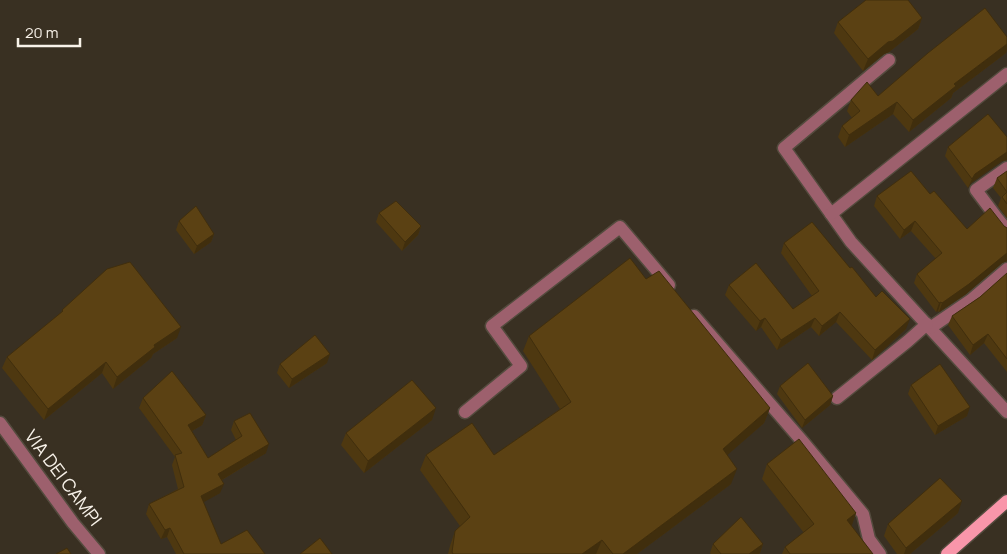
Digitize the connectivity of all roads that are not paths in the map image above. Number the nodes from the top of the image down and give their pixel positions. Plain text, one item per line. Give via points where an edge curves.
1 (889, 60) dead end
2 (1007, 74) edge
3 (1007, 168) edge
4 (830, 214) junction
5 (1007, 230) edge
6 (1007, 269) edge
7 (675, 292) edge
8 (687, 307) edge
9 (929, 326) junction
10 (837, 398) dead end
11 (464, 412) dead end
12 (1007, 412) edge
13 (0, 423) edge
14 (1007, 501) edge
15 (99, 554) edge
16 (880, 554) edge
17 (947, 554) edge

1 - 4 street via 784,148
2 - 4 street
3 - 5 street via 976,190
4 - 9 street via 851,242
6 - 9 street via 971,300
7 - 11 street via 620,227 492,326 521,366
8 - 16 street via 863,514 869,539
9 - 10 street
9 - 12 street
13 - 15 street, VIA DEI CAMPI
14 - 17 main road

